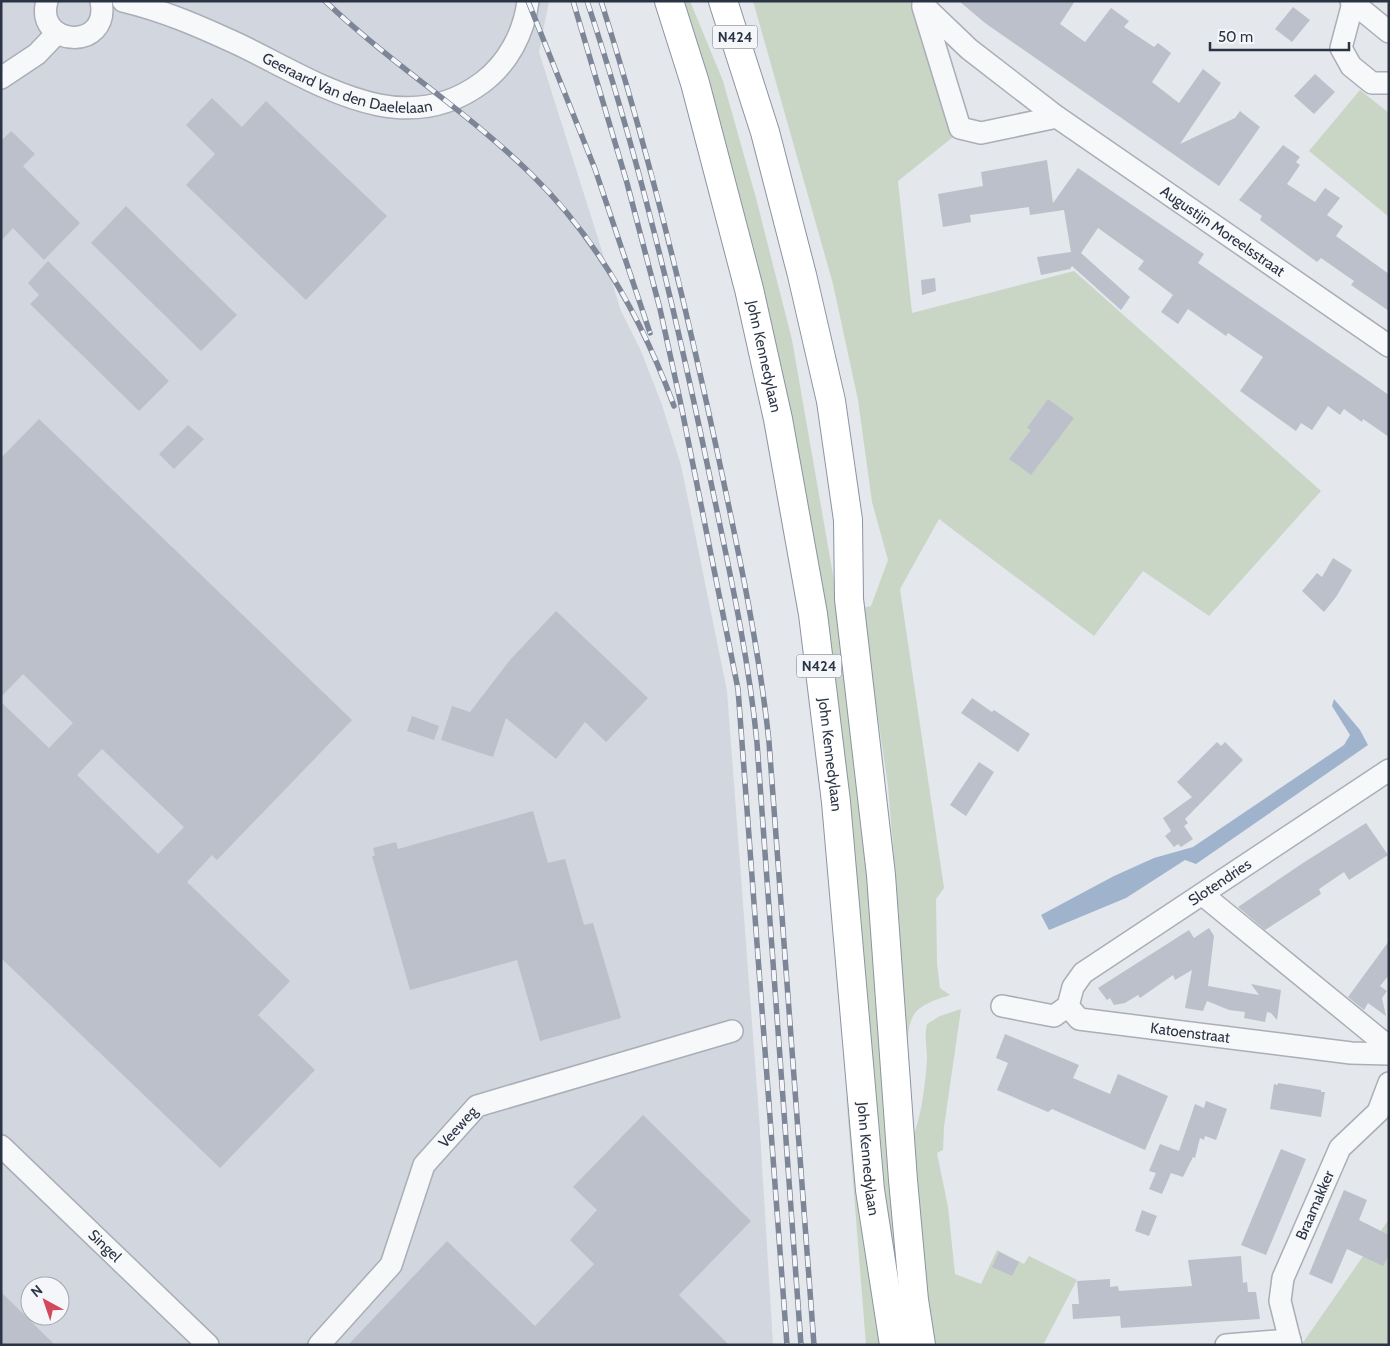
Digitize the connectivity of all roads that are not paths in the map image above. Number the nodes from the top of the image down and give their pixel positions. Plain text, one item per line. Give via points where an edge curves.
1 (47, 1) edge
2 (101, 1) edge
3 (123, 1) edge
4 (528, 1) edge
5 (669, 1) edge
6 (723, 1) edge
7 (1352, 2) edge
8 (923, 3) edge
9 (1389, 32) edge
10 (57, 33) junction
11 (1, 78) edge
12 (1389, 83) edge
13 (1057, 116) junction
14 (1389, 346) edge
15 (1389, 770) edge
16 (1203, 895) junction
17 (1002, 1006) dead end
18 (1068, 1006) junction
19 (732, 1031) dead end
20 (1389, 1048) edge
21 (1389, 1054) edge
22 (1389, 1082) edge
23 (1, 1146) edge
24 (1290, 1342) edge
25 (208, 1345) edge
26 (319, 1345) edge
27 (894, 1345) edge
28 (921, 1345) edge
29 (1226, 1345) edge

1 - 10 street via 46,17
2 - 10 street via 102,17 93,31 76,38
3 - 4 street, Geeraard Van den Daelelaan via 160,10 354,99 408,109 447,102 485,80 514,45 525,19
5 - 27 highway, John Kennedylaan / N424 via 695,83 749,289 778,419 813,614 836,802 870,1190
6 - 28 highway, N424 via 765,132 831,401 848,520 849,599 875,812 903,1180
7 - 9 street
7 - 12 street via 1341,48 1351,66 1372,83
8 - 13 street, Augustijn Moreelsstraat via 969,49
8 - 13 street, Augustijn Moreelsstraat via 960,128 981,133
10 - 11 street via 37,54
13 - 14 street, Augustijn Moreelsstraat
15 - 16 street, Slotendries
16 - 18 street, Slotendries via 1083,973 1073,986
16 - 20 street
17 - 18 street via 1054,1016
18 - 21 street, Katoenstraat via 1079,1019 1351,1053
19 - 26 street, Veeweg via 477,1106 424,1165 391,1265
22 - 24 street, Braamakker via 1378,1112 1340,1148 1283,1278 1280,1301
23 - 25 street, Singel
24 - 29 street

